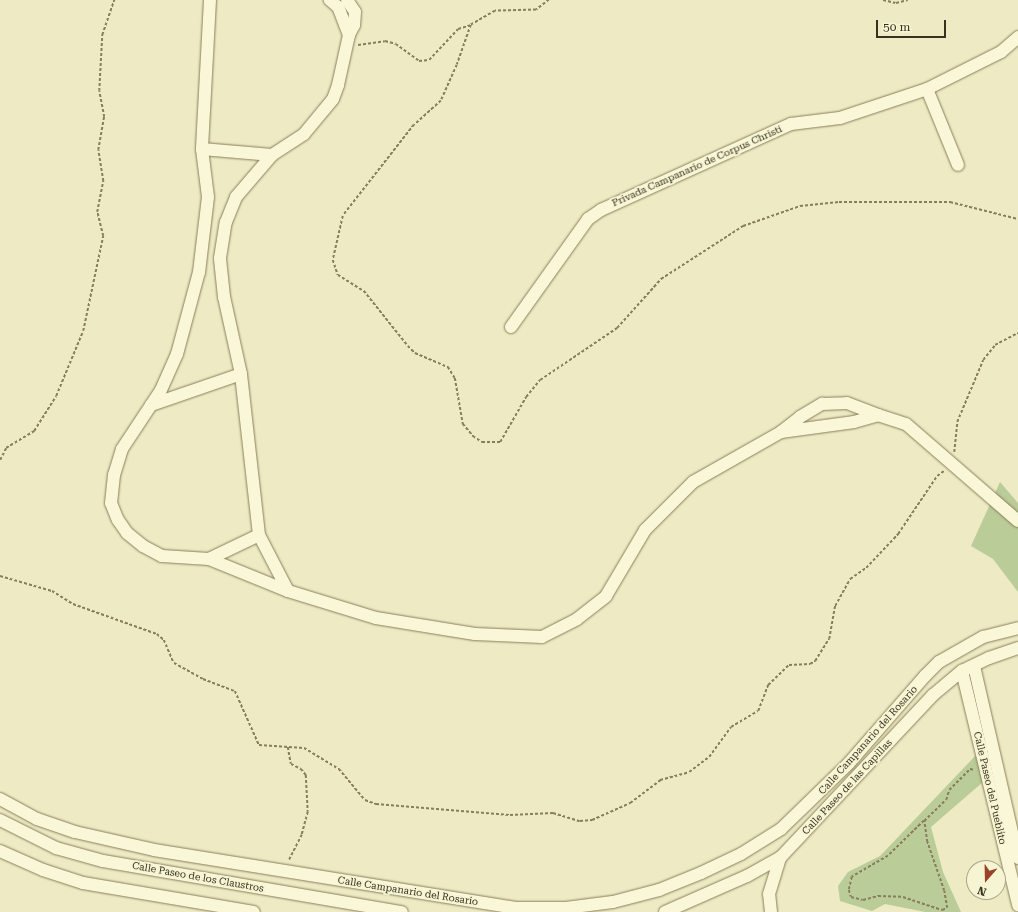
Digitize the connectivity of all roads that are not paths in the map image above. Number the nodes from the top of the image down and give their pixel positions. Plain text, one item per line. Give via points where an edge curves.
1 (210, 0) edge
2 (330, 0) edge
3 (347, 0) edge
4 (1018, 36) edge
5 (348, 40) junction
6 (927, 89) junction
7 (202, 149) junction
8 (272, 156) junction
9 (958, 165) dead end
10 (511, 327) dead end
11 (241, 374) junction
12 (151, 405) junction
13 (878, 415) junction
14 (781, 432) junction
15 (1018, 521) edge
16 (259, 535) junction
17 (209, 559) junction
18 (288, 591) junction
19 (1018, 628) edge
20 (1018, 648) edge
21 (974, 666) junction
22 (962, 671) junction
23 (1005, 796) junction
24 (0, 800) edge
25 (993, 800) junction
26 (0, 820) edge
27 (1014, 824) edge
28 (1016, 842) edge
29 (1, 854) edge
30 (780, 858) junction
31 (1018, 858) edge
32 (1015, 882) edge
33 (1018, 905) edge
34 (254, 912) edge
35 (396, 912) edge
36 (665, 912) edge
37 (771, 912) edge

1 - 7 street
2 - 5 street via 338,7
3 - 5 street via 355,12 354,25
4 - 6 street, Privada Campanario de Corpus Christi via 1001,52
5 - 8 street via 333,98 304,134
6 - 9 street
6 - 10 street, Privada Campanario de Corpus Christi via 840,118 791,124 601,210 588,219
7 - 8 street
7 - 12 street via 208,197 199,272 177,354 161,390
8 - 11 street via 236,197 226,222 220,258 224,297
11 - 12 street
11 - 16 street
12 - 17 street via 122,449 114,475 112,503 118,520 127,533 143,546 162,556
13 - 14 street via 854,422
13 - 14 street via 847,403 822,404
13 - 15 street via 906,424
14 - 18 street via 693,482 645,530 606,596 577,619 542,637 475,634 376,618
16 - 17 street
16 - 18 street
17 - 18 street
19 - 24 street, Calle Campanario del Rosario via 983,638 940,662 849,763 781,829 740,854 659,890 613,902 566,908 517,908 154,850 75,832 37,819
20 - 21 street, Calle Paseo de las Capillas
21 - 22 street, Calle Paseo de las Capillas
21 - 23 street, Calle Paseo del Pueblito
22 - 25 street, Calle Paseo del Pueblito
22 - 30 street, Calle Paseo de las Capillas via 933,695
23 - 25 street
23 - 27 street, Calle Paseo del Pueblito
25 - 32 street, Calle Paseo del Pueblito
26 - 35 street, Calle Paseo de los Claustros via 56,848 103,861
27 - 28 street, Calle Paseo del Pueblito
28 - 31 street, Calle Paseo del Pueblito
29 - 34 street via 83,883
30 - 36 street, Calle Paseo de las Capillas via 748,876
30 - 37 street via 769,894
32 - 33 street, Calle Paseo del Pueblito

